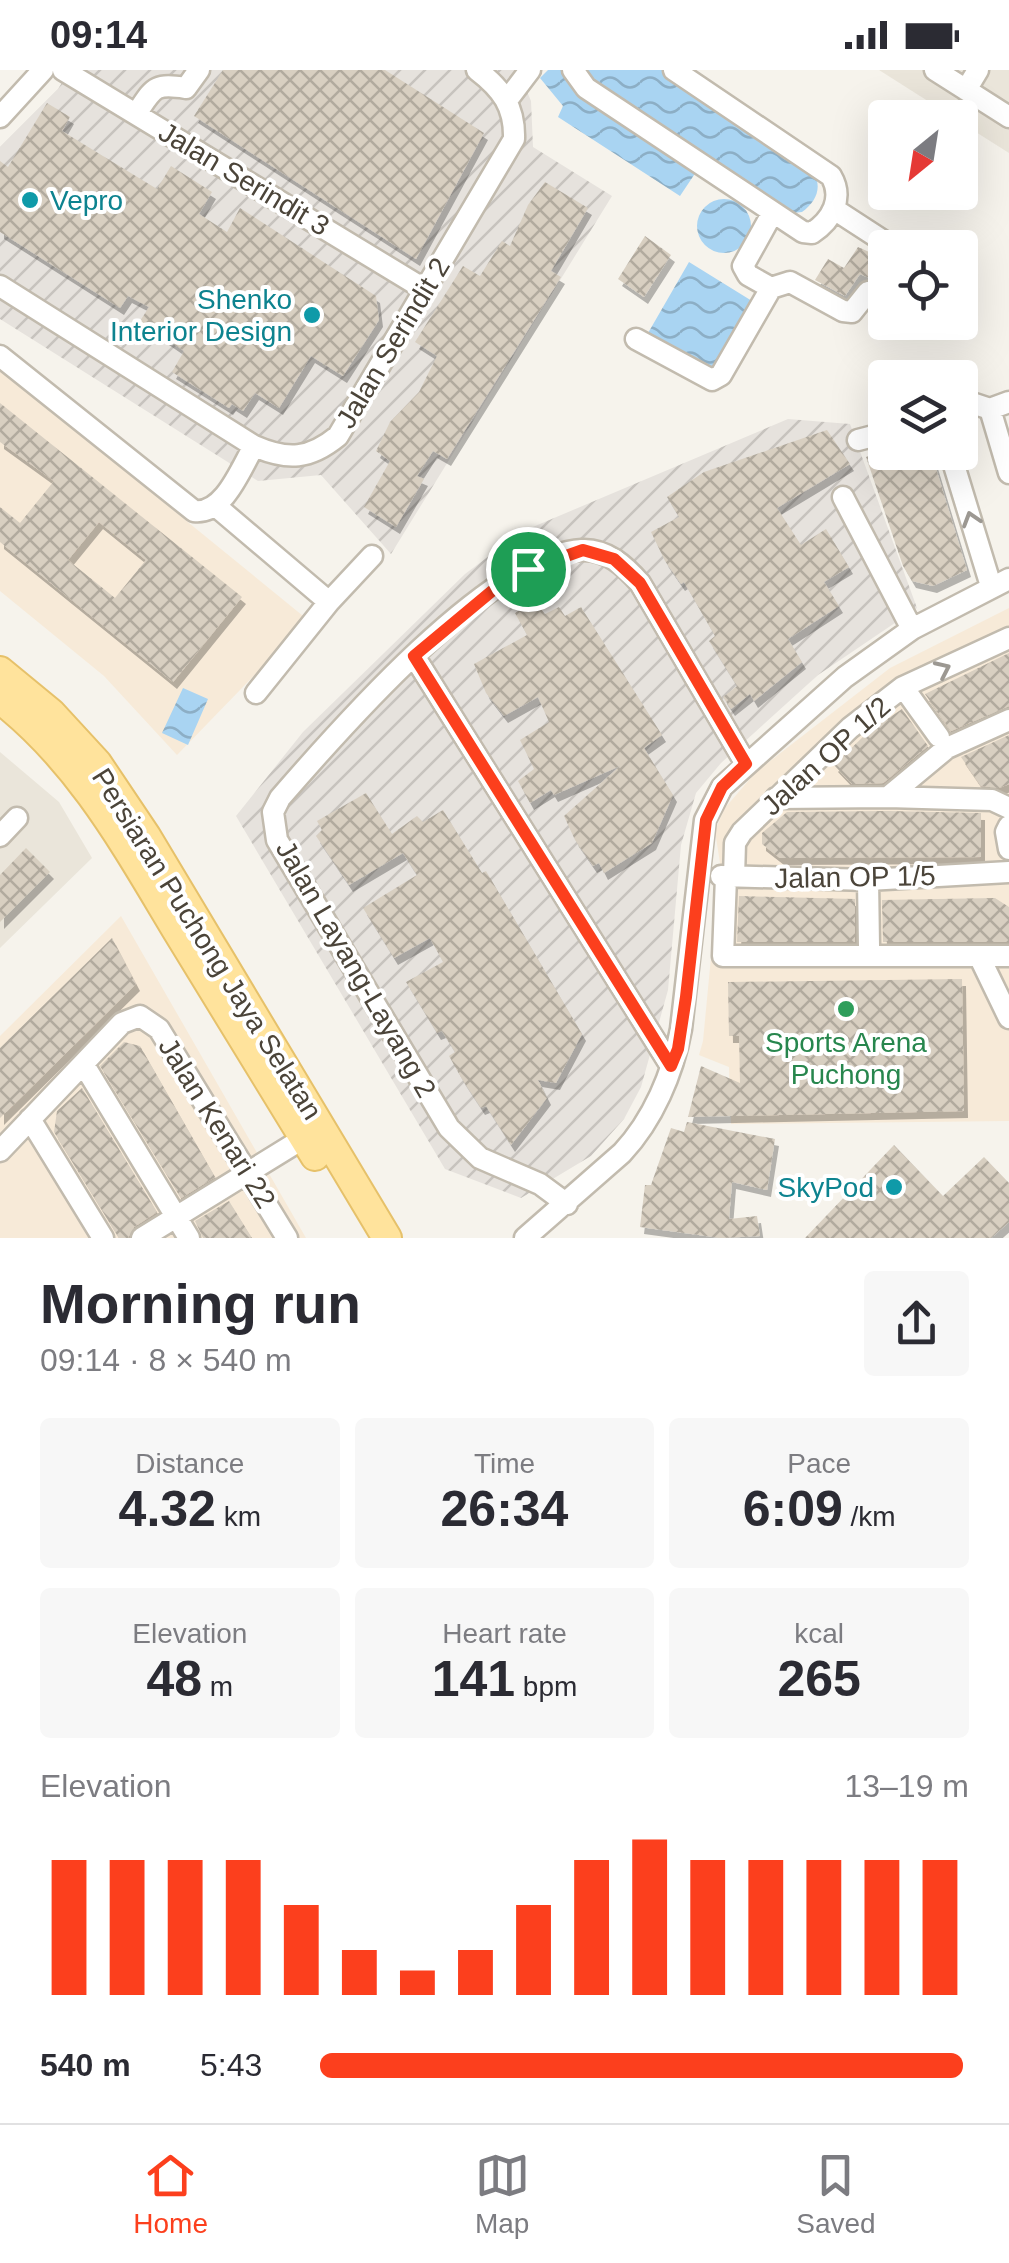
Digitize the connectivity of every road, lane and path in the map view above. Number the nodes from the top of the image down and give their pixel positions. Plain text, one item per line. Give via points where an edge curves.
1 (43, 70) edge
2 (63, 70) edge
3 (199, 70) edge
4 (477, 70) edge
5 (530, 70) edge
6 (573, 70) edge
7 (674, 70) edge
8 (935, 70) edge
9 (978, 70) edge
10 (966, 90) junction
11 (508, 99) junction
12 (136, 114) junction
13 (0, 117) edge
14 (1009, 117) edge
15 (834, 209) junction
16 (773, 212) junction
17 (868, 231) edge
18 (0, 286) edge
19 (424, 288) junction
20 (771, 288) junction
21 (868, 292) dead end
22 (636, 339) dead end
23 (0, 356) edge
24 (1000, 406) edge
25 (868, 438) edge
26 (858, 440) dead end
27 (254, 446) junction
28 (957, 470) edge
29 (1009, 473) edge
30 (844, 496) dead end
31 (216, 506) junction
32 (372, 556) dead end
33 (1000, 583) edge
34 (329, 602) junction
35 (912, 629) junction
36 (1009, 638) edge
37 (414, 656) junction
38 (0, 671) edge
39 (903, 687) junction
40 (256, 694) dead end
41 (0, 699) edge
42 (1009, 720) edge
43 (939, 737) dead end
44 (746, 764) junction
45 (888, 797) junction
46 (776, 798) junction
47 (1009, 808) edge
48 (17, 818) dead end
49 (1009, 826) edge
50 (0, 836) edge
51 (1009, 849) edge
52 (1009, 872) edge
53 (702, 876) junction
54 (730, 877) junction
55 (868, 880) junction
56 (869, 946) dead end
57 (978, 956) junction
58 (1009, 956) edge
59 (690, 967) junction
60 (970, 978) dead end
61 (1009, 1018) edge
62 (84, 1065) junction
63 (671, 1066) junction
64 (30, 1119) junction
65 (304, 1138) junction
66 (0, 1151) edge
67 (250, 1174) junction
68 (354, 1184) junction
69 (567, 1204) junction
70 (177, 1217) junction
71 (103, 1238) edge
72 (142, 1238) edge
73 (189, 1238) edge
74 (287, 1238) edge
75 (365, 1238) edge
76 (388, 1238) edge
77 (397, 1238) edge
78 (526, 1238) edge

1 - 13 street
2 - 12 street, Jalan Serindit 3
3 - 12 street via 186,88 154,88
4 - 11 street
5 - 11 street
6 - 16 street via 586,88
7 - 15 street via 831,176 837,186
8 - 10 street
9 - 10 street
10 - 14 street
11 - 19 street, Jalan Serindit 2 via 514,139
12 - 19 street, Jalan Serindit 3
15 - 16 street via 812,234
15 - 17 street
16 - 20 street via 743,266
18 - 27 street, Jalan Serindit 2
19 - 27 street, Jalan Serindit 2 via 338,436 320,452 291,457
20 - 21 street via 790,282 852,312
20 - 22 street via 717,379 706,380
23 - 31 street via 194,511
24 - 29 street
25 - 26 street
27 - 31 street
33 -> 28 street
30 - 35 street
31 - 34 street
32 - 34 street
33 - 35 street
34 - 40 street
35 - 44 street via 846,676
39 -> 36 street, Jalan OP 1/2
37 - 44 street, Jalan Layang-Layang 2 via 510,576 583,550 614,559 640,583
37 - 63 street
37 - 69 street, Jalan Layang-Layang 2 via 280,798 277,840 449,1128 480,1158 540,1184
38 - 68 main road, Persiaran Puchong Jaya Selatan via 98,763
39 - 43 street
39 - 46 street, Jalan OP 1/2
41 - 65 main road, Persiaran Puchong Jaya Selatan via 36,727 81,779
42 - 45 street via 947,748
44 - 53 street via 709,811
45 - 46 street
45 - 47 street via 992,800
46 - 54 street, Jalan OP 1/2 via 735,844
48 - 50 street
49 - 51 street
52 - 55 street, Jalan OP 1/5
53 - 54 street, Jalan OP 1/5
53 - 59 street
54 - 55 street, Jalan OP 1/5
54 - 57 street, Jalan OP 1/2 via 723,956
55 - 56 street
57 - 58 street
57 - 61 street
59 - 60 street via 950,967
59 - 63 street
62 - 64 street
62 - 67 street, Jalan Kenari 22 via 122,1022 140,1016 159,1029
62 - 70 street
63 - 69 street via 635,1138
64 - 66 street
64 - 71 street
65 - 67 street
65 - 75 main road, Persiaran Puchong Jaya Selatan
67 - 70 street
67 - 74 street, Jalan Kenari 22
68 - 76 main road, Persiaran Puchong Jaya Selatan
68 - 77 main road
69 - 78 street
70 - 72 street
70 - 73 street

